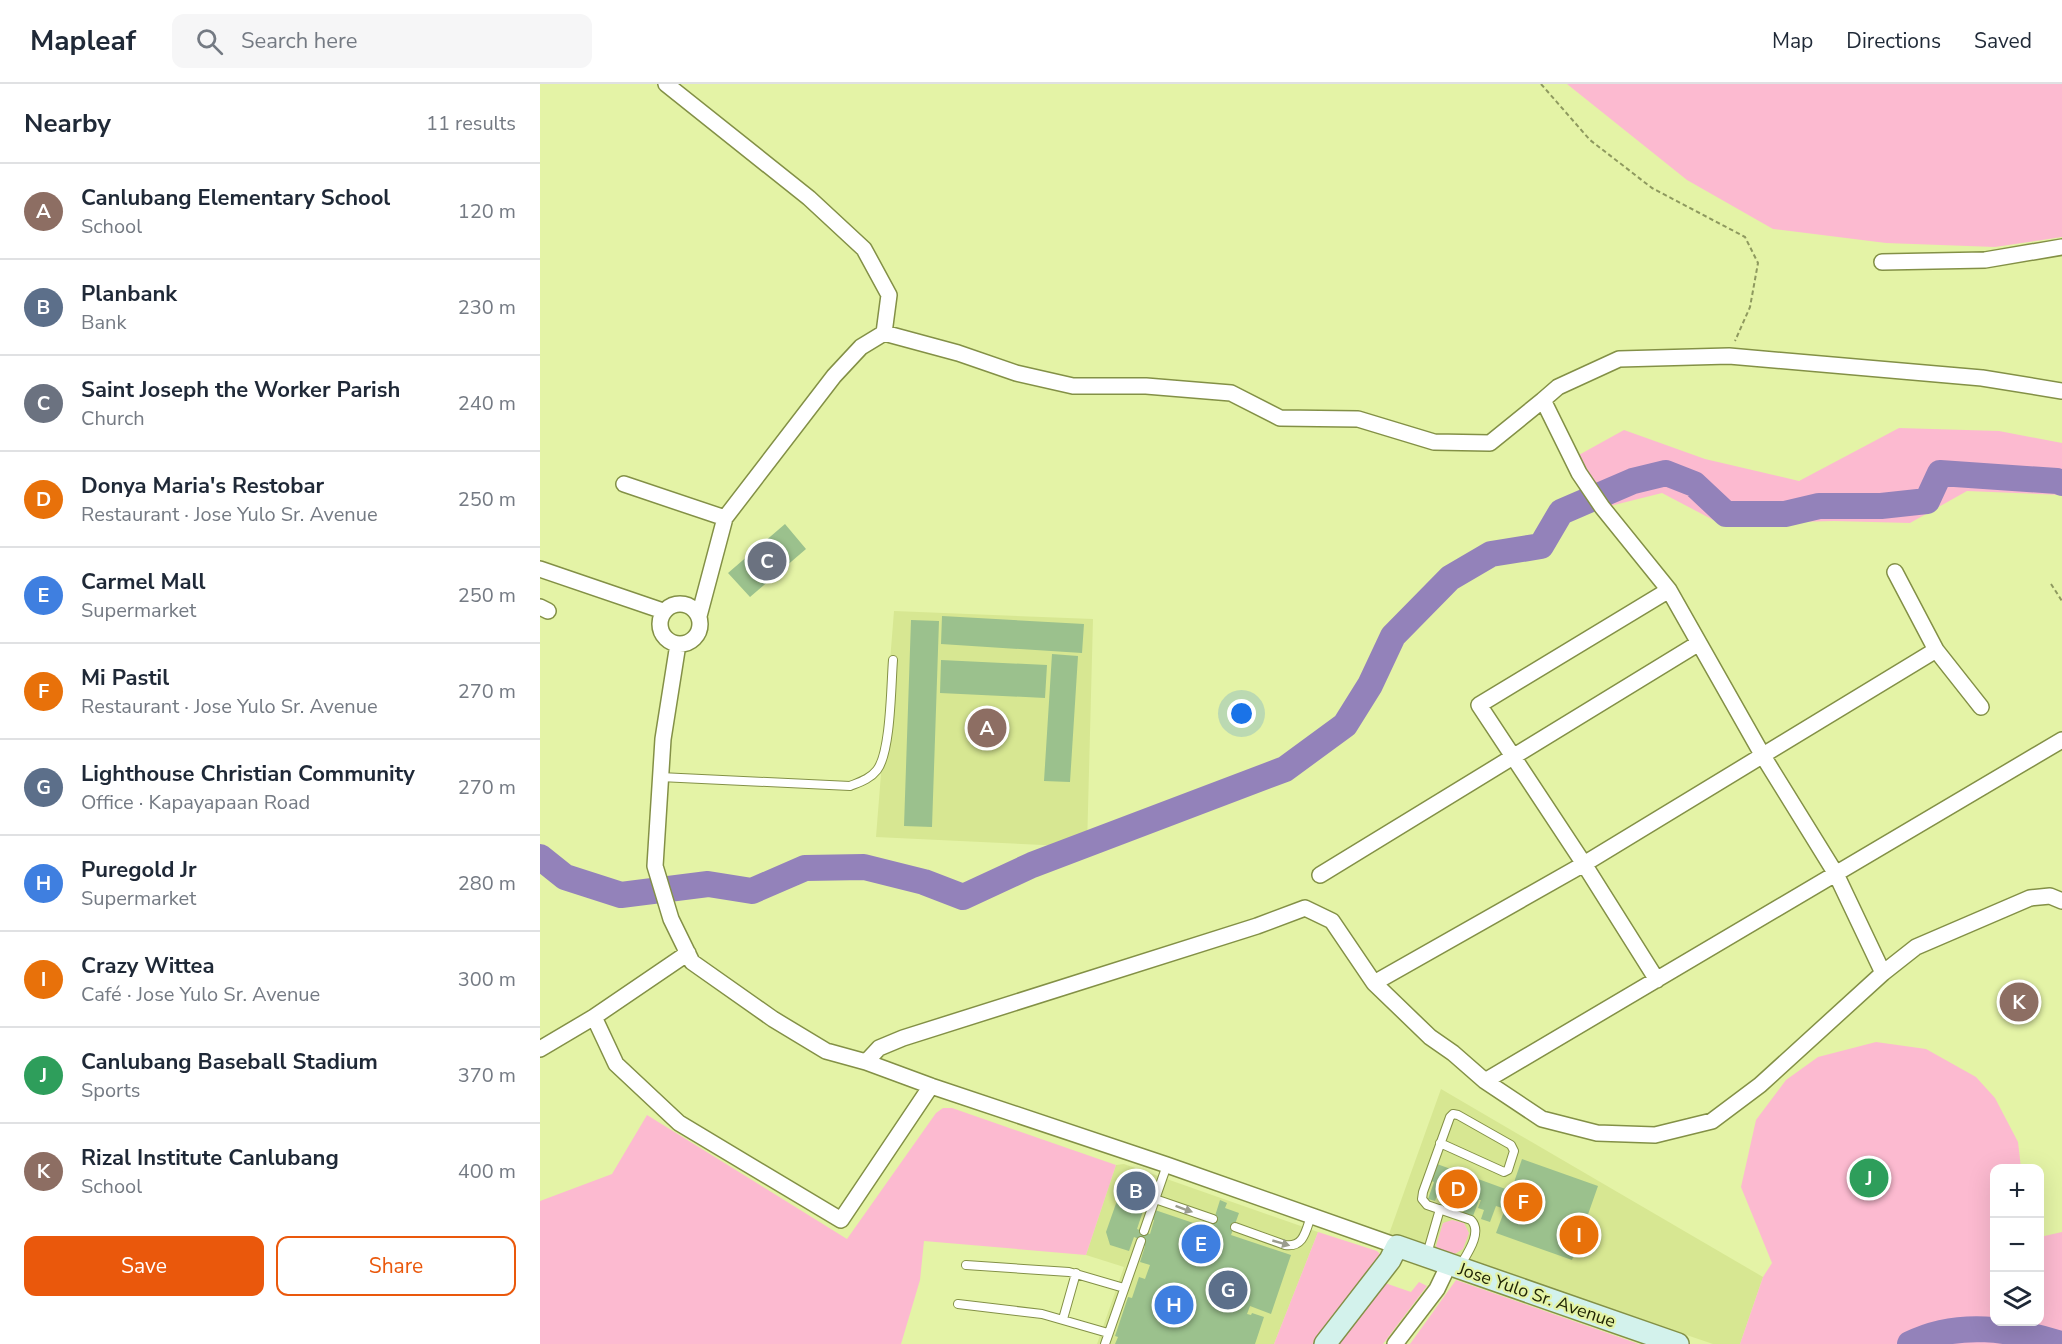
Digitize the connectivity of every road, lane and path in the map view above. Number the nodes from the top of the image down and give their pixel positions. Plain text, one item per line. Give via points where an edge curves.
1 (666, 84) edge
2 (1541, 84) edge
3 (2062, 247) edge
4 (1882, 262) dead end
5 (884, 333) junction
6 (1729, 356) junction
7 (2062, 391) edge
8 (1543, 400) junction
9 (624, 484) dead end
10 (725, 518) junction
11 (540, 569) edge
12 (1895, 572) dead end
13 (2051, 584) dead end
14 (1669, 590) junction
15 (2062, 601) edge
16 (663, 611) junction
17 (699, 616) junction
18 (1699, 642) junction
19 (678, 644) junction
20 (1935, 650) junction
21 (893, 660) dead end
22 (1980, 707) dead end
23 (2062, 740) edge
24 (1763, 756) junction
25 (1513, 757) junction
26 (660, 777) junction
27 (1584, 864) junction
28 (1836, 874) junction
29 (1320, 875) dead end
30 (2062, 901) edge
31 (688, 953) junction
32 (1884, 973) junction
33 (1657, 980) junction
34 (1374, 983) junction
35 (594, 1017) junction
36 (540, 1049) edge
37 (866, 1062) junction
38 (1485, 1081) junction
39 (931, 1086) junction
40 (1440, 1143) junction
41 (1167, 1165) junction
42 (1155, 1199) junction
43 (1440, 1209) junction
44 (1311, 1216) junction
45 (1213, 1219) dead end
46 (1235, 1227) dead end
47 (1144, 1231) dead end
48 (1141, 1240) dead end
49 (1397, 1246) junction
50 (1427, 1256) junction
51 (966, 1265) dead end
52 (1455, 1266) junction
53 (1076, 1274) junction
54 (1124, 1288) junction
55 (958, 1304) dead end
56 (1063, 1319) junction
57 (1108, 1333) junction
58 (1105, 1344) edge
59 (1325, 1344) edge
60 (1395, 1344) edge
61 (1677, 1344) edge

1 - 5 street via 809,198 864,249 889,295
2 - 6 path via 1590,140 1652,188 1745,237 1758,263 1750,307
3 - 4 street via 1986,260
5 - 8 street via 1073,386 1146,386 1231,393 1280,418 1358,419 1434,442 1490,443
5 - 10 street via 861,347 834,376
6 - 7 street via 1982,378
6 - 8 street via 1619,359 1558,387
8 - 14 street via 1579,472 1602,507
9 - 10 street
10 - 17 street
11 - 16 street
12 - 20 street
13 - 15 path
14 - 18 street
14 - 25 street via 1479,705
16 - 17 street via 676,603 690,605
16 - 19 street via 659,625 665,638
17 - 19 street via 699,630 691,641
18 - 24 street
18 - 25 street
19 - 26 street
20 - 22 street
20 - 24 street
21 - 26 lane via 886,743 878,769 864,781 850,786
23 - 28 street
24 - 27 street
24 - 28 street
25 - 27 street
25 - 29 street
26 - 31 street via 655,866 671,919
27 - 33 street
27 - 34 street
28 - 32 street
28 - 33 street
30 - 32 street via 2050,896 2030,898 1916,946
31 - 35 street
31 - 37 street via 692,962 772,1019 826,1051
32 - 38 street via 1760,1085 1712,1121 1655,1135 1597,1133 1542,1119
33 - 38 street
34 - 37 street via 1332,921 1305,908 903,1038 879,1048
34 - 38 street via 1430,1037
35 - 36 street
35 - 39 street via 616,1064 679,1123 841,1220
37 - 39 street
39 - 41 street
40 - 40 lane via 1454,1114 1511,1144 1514,1153 1504,1172
40 - 43 lane via 1422,1196 1427,1205
41 - 42 lane
41 - 44 street
42 -> 45 lane
42 - 47 lane
43 - 50 lane
43 - 52 lane via 1471,1220 1476,1227 1473,1241
46 -> 44 lane via 1293,1245 1303,1238
44 - 49 street
48 - 54 lane
49 - 50 street, Jose Yulo Sr. Avenue
49 - 59 street
50 - 52 street, Jose Yulo Sr. Avenue
51 - 53 lane
52 - 60 street
52 - 61 street, Jose Yulo Sr. Avenue
53 - 54 lane
53 - 56 lane
54 - 57 lane
55 - 56 lane
56 - 57 lane
57 - 58 lane

